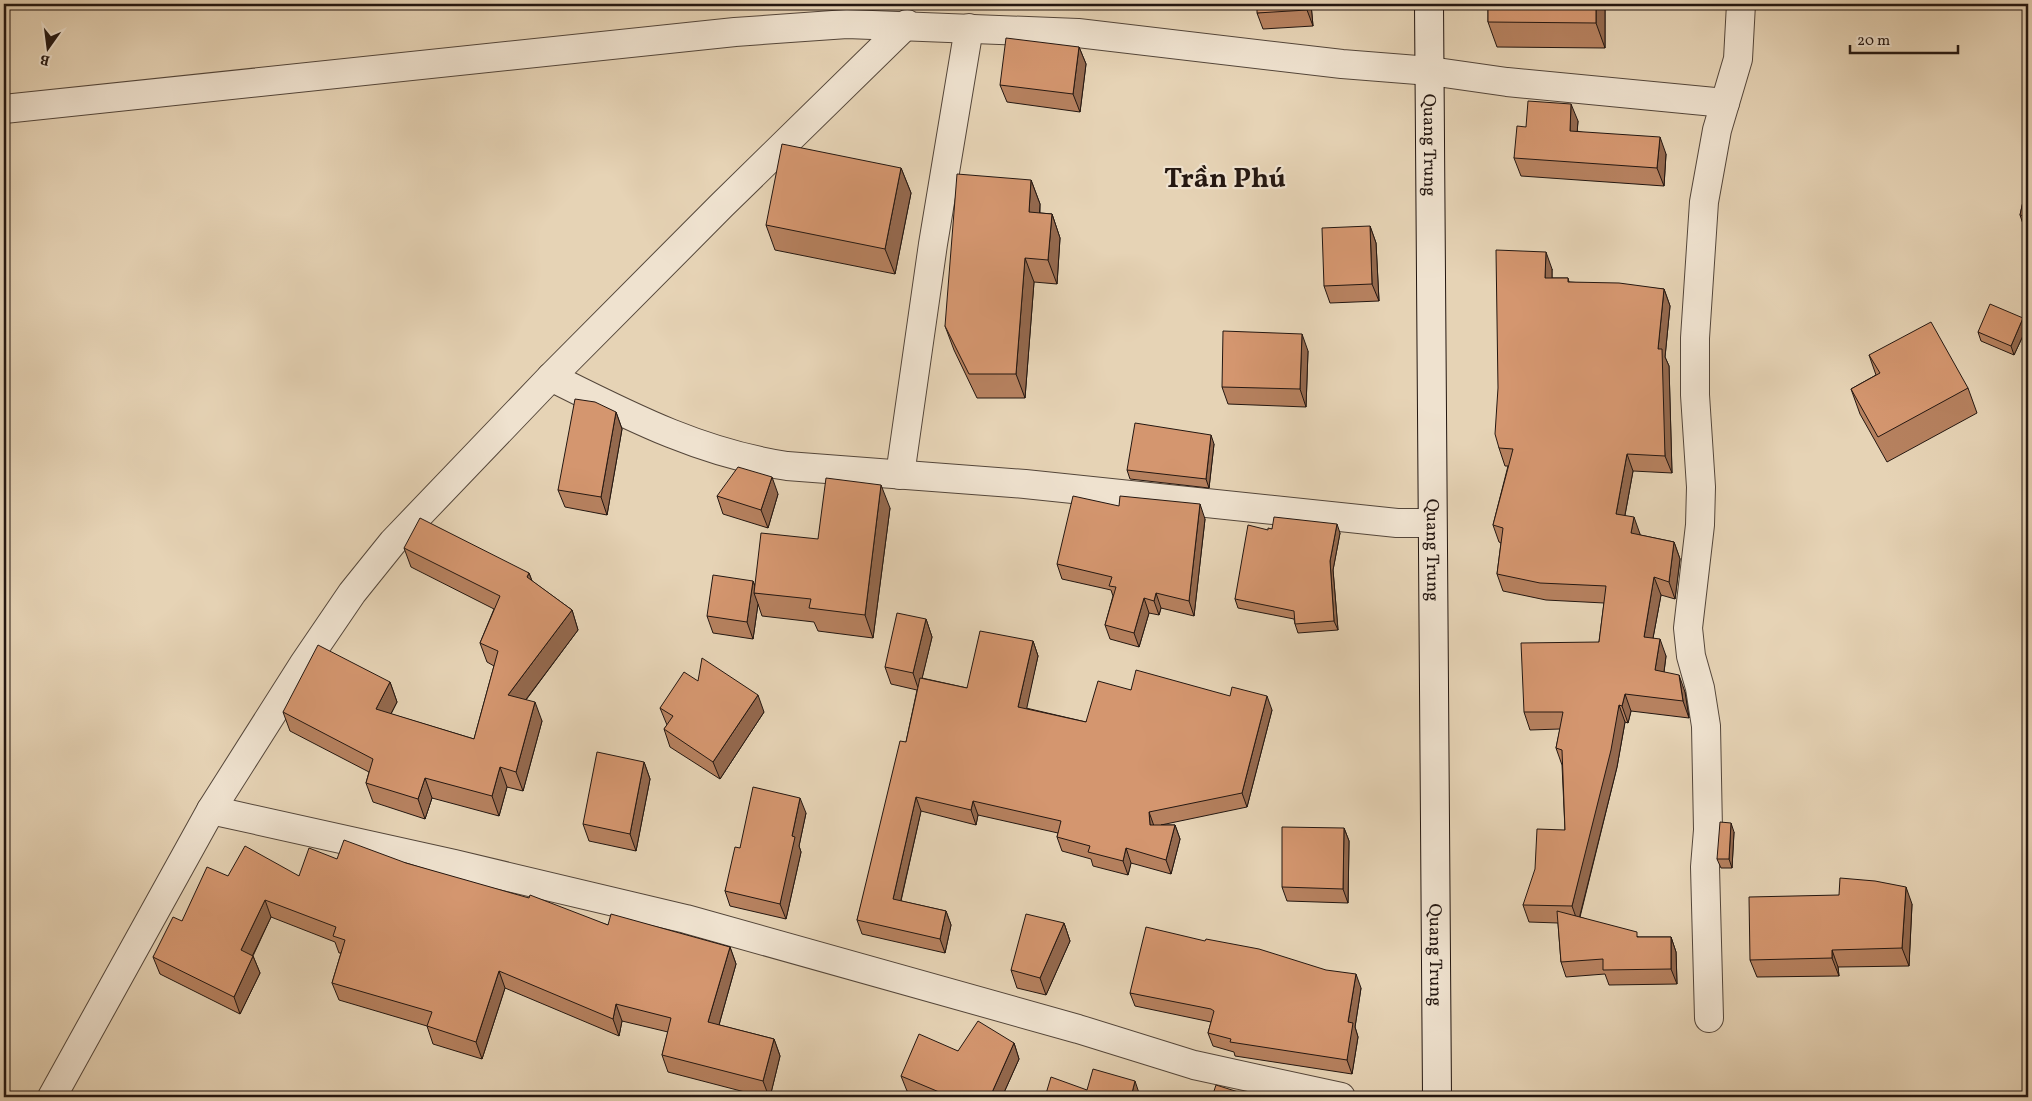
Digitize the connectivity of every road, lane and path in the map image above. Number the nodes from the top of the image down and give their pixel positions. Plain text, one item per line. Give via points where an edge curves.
1 (1429, 4) edge
2 (1742, 4) edge
3 (907, 24) junction
4 (969, 28) junction
5 (1430, 70) junction
6 (1725, 103) junction
7 (4, 109) edge
8 (551, 377) junction
9 (900, 475) junction
10 (1431, 523) junction
11 (211, 810) junction
12 (1709, 1018) dead end
13 (52, 1097) edge
14 (1341, 1097) edge
15 (1437, 1097) edge

1 - 5 street, Quang Trung
2 - 6 street via 1738,59
3 - 4 street
3 - 7 street via 847,24 735,32
3 - 8 street
4 - 5 street via 1078,33 1342,64
4 - 9 street via 933,244
5 - 6 street via 1507,82
5 - 10 street, Quang Trung
6 - 12 street via 1709,165 1700,248 1695,395 1702,487 1688,628 1706,726
8 - 9 street via 641,422 729,455 787,466
8 - 11 street via 393,542 352,593
9 - 10 street via 1025,484 1398,523
10 - 15 street, Quang Trung
11 - 13 street
11 - 14 street via 686,919 1078,1028 1194,1065

